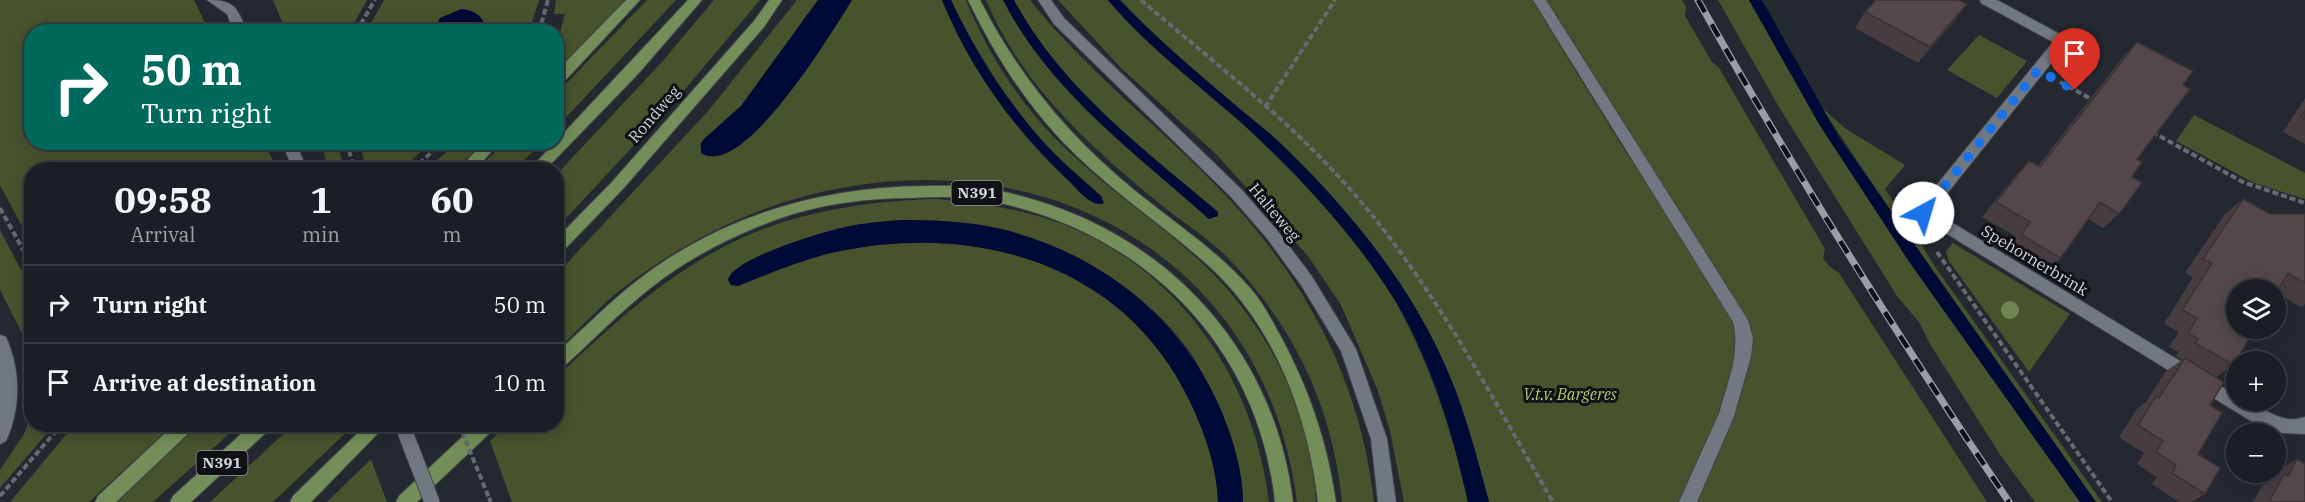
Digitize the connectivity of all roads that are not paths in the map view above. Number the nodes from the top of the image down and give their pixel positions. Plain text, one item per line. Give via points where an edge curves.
1 (213, 0) edge
2 (634, 0) edge
3 (696, 0) edge
4 (776, 0) edge
5 (974, 0) edge
6 (1044, 0) edge
7 (1539, 0) edge
8 (1986, 0) edge
9 (234, 6) edge
10 (239, 24) edge
11 (564, 73) edge
12 (564, 141) edge
13 (485, 150) edge
14 (555, 150) edge
15 (473, 162) edge
16 (544, 162) edge
17 (564, 241) edge
18 (0, 342) edge
19 (564, 356) edge
20 (2305, 424) edge
21 (178, 432) edge
22 (255, 432) edge
23 (371, 432) edge
24 (405, 432) edge
25 (479, 432) edge
26 (0, 436) edge
27 (104, 502) edge
28 (179, 502) edge
29 (299, 502) edge
30 (405, 502) edge
31 (432, 502) edge
32 (1284, 502) edge
33 (1327, 502) edge
34 (1387, 502) edge
35 (1688, 502) edge

1 - 9 street
2 - 11 main road
3 - 12 main road
4 - 17 main road, Rondweg via 617,186
5 - 33 main road via 992,39 1071,144 1242,290 1296,378 1313,424
6 - 34 street, Halteweg via 1059,21 1236,193 1306,280 1348,349 1379,439
7 - 35 street via 1740,320 1745,338 1743,357 1727,414
8 - 20 street, Spehornerbrink via 2062,40 1923,213 2257,416 2282,426
9 - 10 street
13 - 15 main road
14 - 16 main road
18 - 26 street via 6,355 10,392
19 - 32 main road, N391 via 673,263 775,214 863,194 908,190 981,193 1037,206 1108,236 1187,294 1220,333 1246,374 1267,426 1282,478
21 - 27 main road
22 - 28 main road, N391
23 - 29 main road
24 - 31 street, bridge
25 - 30 main road

